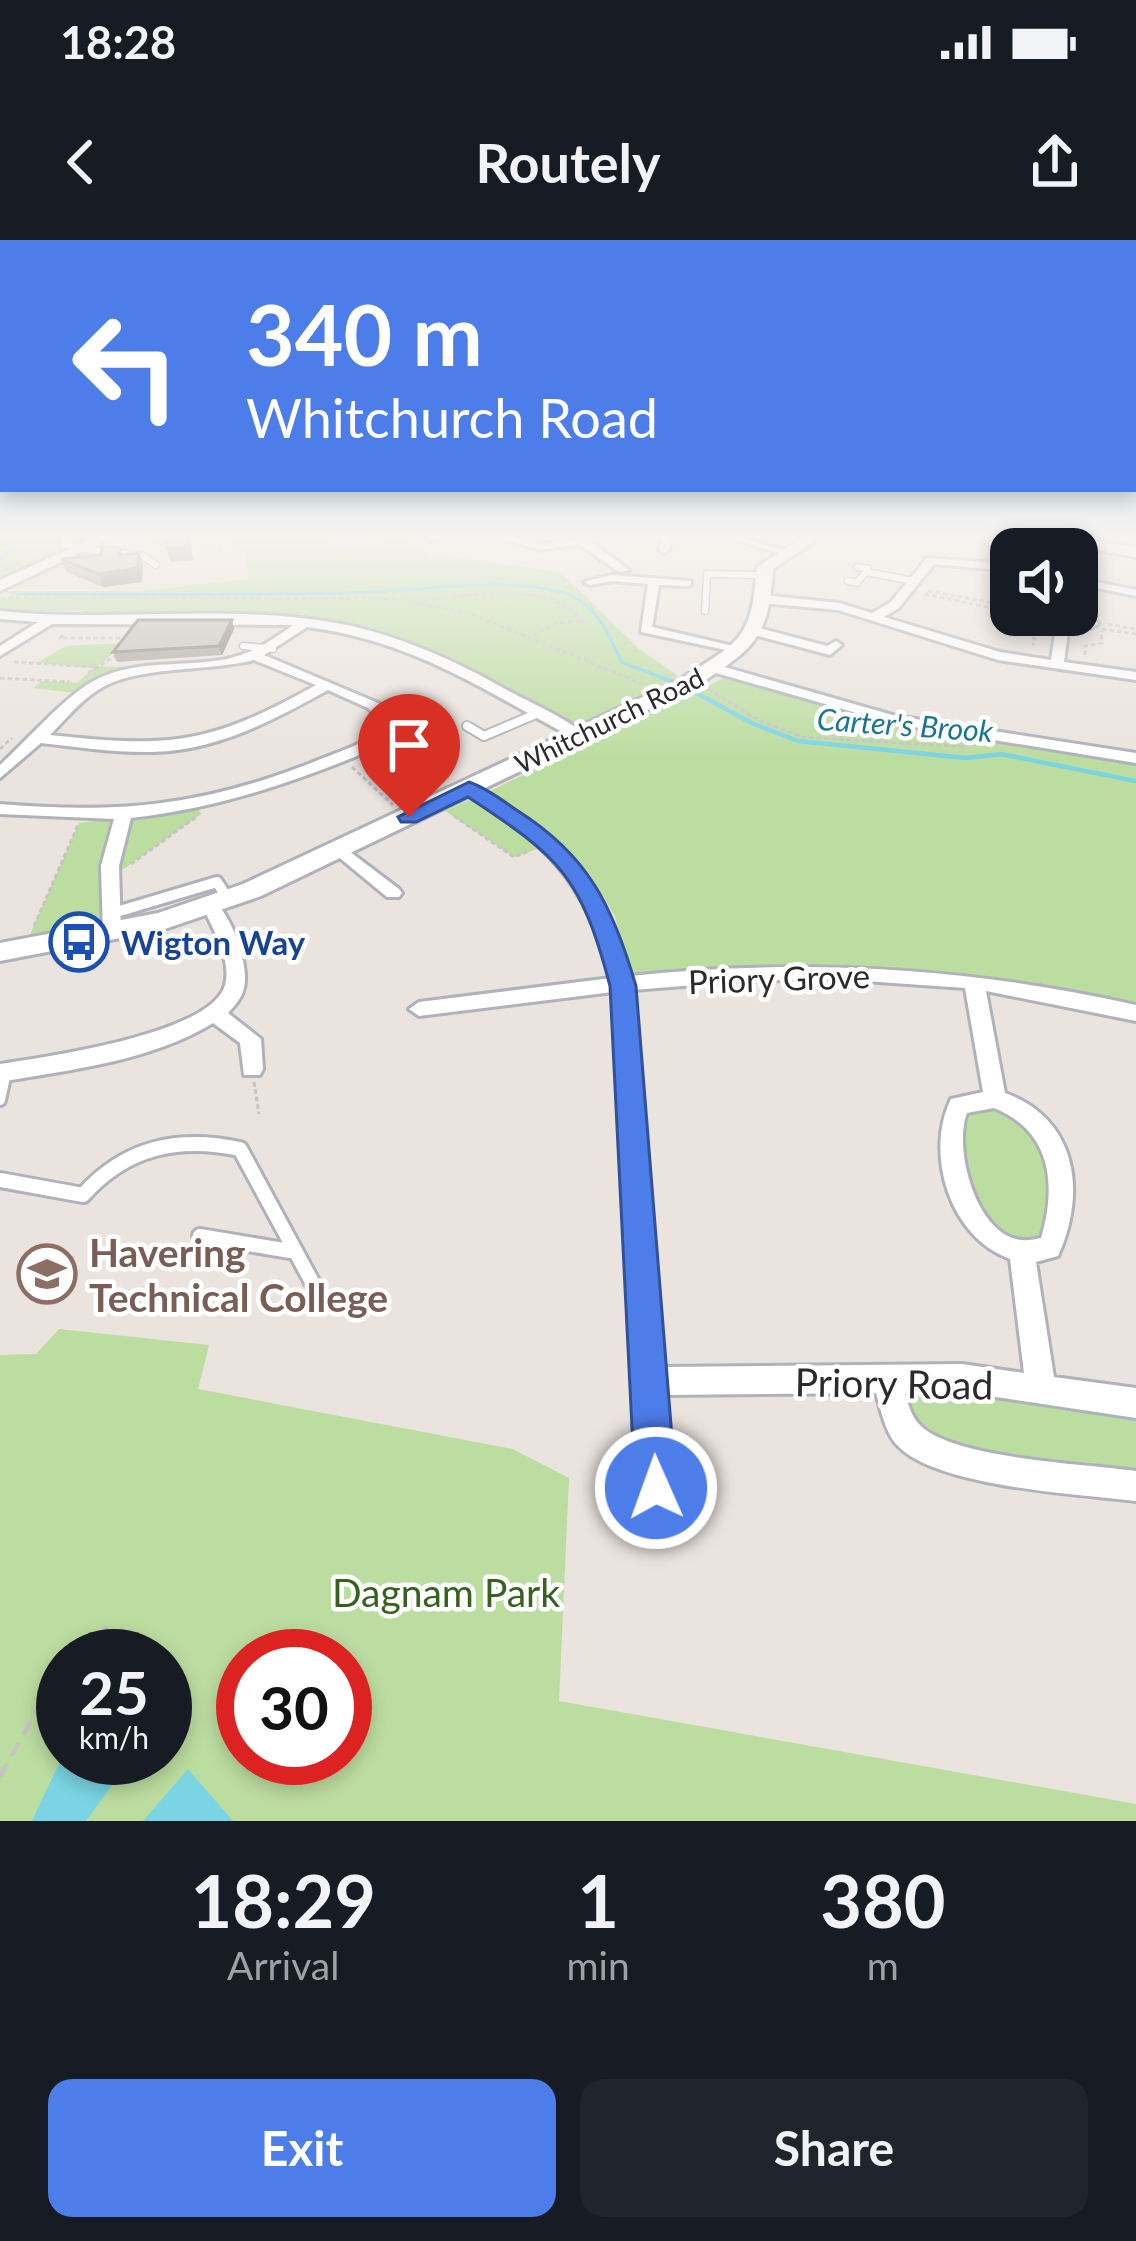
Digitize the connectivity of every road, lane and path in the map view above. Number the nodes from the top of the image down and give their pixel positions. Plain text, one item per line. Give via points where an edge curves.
1 (453, 610) edge
2 (573, 610) edge
3 (649, 610) edge
4 (760, 610) edge
5 (843, 610) edge
6 (887, 610) edge
7 (0, 615) edge
8 (873, 618) junction
9 (47, 621) junction
10 (77, 622) junction
11 (305, 622) junction
12 (1098, 627) edge
13 (755, 632) junction
14 (1136, 634) edge
15 (1061, 636) edge
16 (527, 638) junction
17 (125, 643) edge
18 (836, 645) dead end
19 (740, 649) junction
20 (119, 651) edge
21 (258, 651) junction
22 (0, 652) edge
23 (14, 662) dead end
24 (1057, 665) junction
25 (95, 667) junction
26 (114, 668) dead end
27 (714, 668) junction
28 (0, 674) edge
29 (1136, 676) edge
30 (77, 683) dead end
31 (324, 686) junction
32 (679, 686) junction
33 (538, 712) junction
34 (467, 726) dead end
35 (579, 735) junction
36 (39, 738) junction
37 (971, 746) dead end
38 (338, 758) junction
39 (1136, 758) edge
40 (0, 772) edge
41 (469, 788) junction
42 (436, 804) junction
43 (199, 806) junction
44 (8, 810) edge
45 (123, 817) junction
46 (409, 817) junction
47 (81, 818) junction
48 (0, 826) edge
49 (551, 844) junction
50 (341, 850) junction
51 (111, 878) junction
52 (393, 893) dead end
53 (220, 902) junction
54 (113, 923) junction
55 (12, 950) edge
56 (974, 983) junction
57 (623, 986) junction
58 (419, 1009) dead end
59 (1136, 1013) edge
60 (216, 1015) junction
61 (252, 1069) joint
62 (3, 1073) edge
63 (994, 1099) junction
64 (0, 1100) edge
65 (259, 1114) dead end
66 (0, 1180) edge
67 (200, 1236) dead end
68 (290, 1251) junction
69 (1022, 1255) junction
70 (318, 1293) dead end
71 (887, 1381) junction
72 (651, 1382) junction
73 (1041, 1389) junction
74 (1136, 1402) edge
75 (1136, 1486) edge
76 (656, 1488) dead end
77 (108, 1625) dead end
78 (105, 1629) edge
79 (36, 1712) edge
80 (0, 1777) edge

1 - 16 path
2 - 16 path via 584,621
3 - 19 street via 645,629
4 - 13 street, Whitchurch Road
5 - 8 street
6 - 8 street
7 - 9 street
8 - 24 street via 943,643
9 - 10 street
9 - 22 street
10 - 11 street
10 - 17 path via 60,638 129,638
11 - 21 street
11 - 33 street via 425,652
12 - 14 path
13 - 18 street via 830,651
13 - 19 street, Whitchurch Road
15 - 24 street
16 - 32 path via 626,680
19 - 27 street, Whitchurch Road
20 - 25 path
21 - 31 street
21 - 36 street via 202,669 118,675 94,686
23 - 25 path
24 - 29 street
25 - 26 path
27 - 32 street, Whitchurch Road
27 - 39 street via 895,720
28 - 30 path
31 - 36 street via 180,745
31 - 38 street via 394,723 384,737
32 - 35 street, Whitchurch Road
32 - 37 path via 723,694 758,720 802,737
33 - 34 lane via 484,736
33 - 35 street
35 - 41 street, Whitchurch Road
36 - 40 street
38 - 43 street
38 - 46 path
41 - 42 street, Whitchurch Road
41 - 49 street
42 - 46 street, Whitchurch Road
42 - 49 path via 514,857
43 - 45 street
43 - 51 path via 201,814
44 - 47 street
44 - 48 street
45 - 47 street
45 - 51 street
46 - 50 street, Whitchurch Road
47 - 55 path
49 - 57 street via 595,898
50 - 52 street
50 - 53 street, Whitchurch Road
51 - 54 street
53 - 54 street, Whitchurch Road
53 - 60 street via 235,976 233,994
54 - 55 street, Whitchurch Road
56 - 57 street, Priory Grove via 793,972
56 - 59 street, Priory Grove
56 - 63 street
57 - 58 street, Priory Grove
57 - 72 street
60 - 61 street via 250,1039
60 - 62 street
61 - 65 path
62 - 64 lane
63 - 69 street via 1043,1128 1054,1160 1057,1234 1049,1248
63 - 69 street via 952,1113 955,1160 972,1219 990,1240
66 - 68 lane via 82,1195 105,1170 157,1145 229,1146 259,1178
67 - 68 lane
68 - 70 lane
69 - 73 street
71 - 72 street, Priory Road
71 - 73 street, Priory Road via 962,1378
71 - 75 street via 907,1434 929,1452
72 - 76 street
73 - 74 street, Priory Road
77 - 78 path
79 - 80 path

